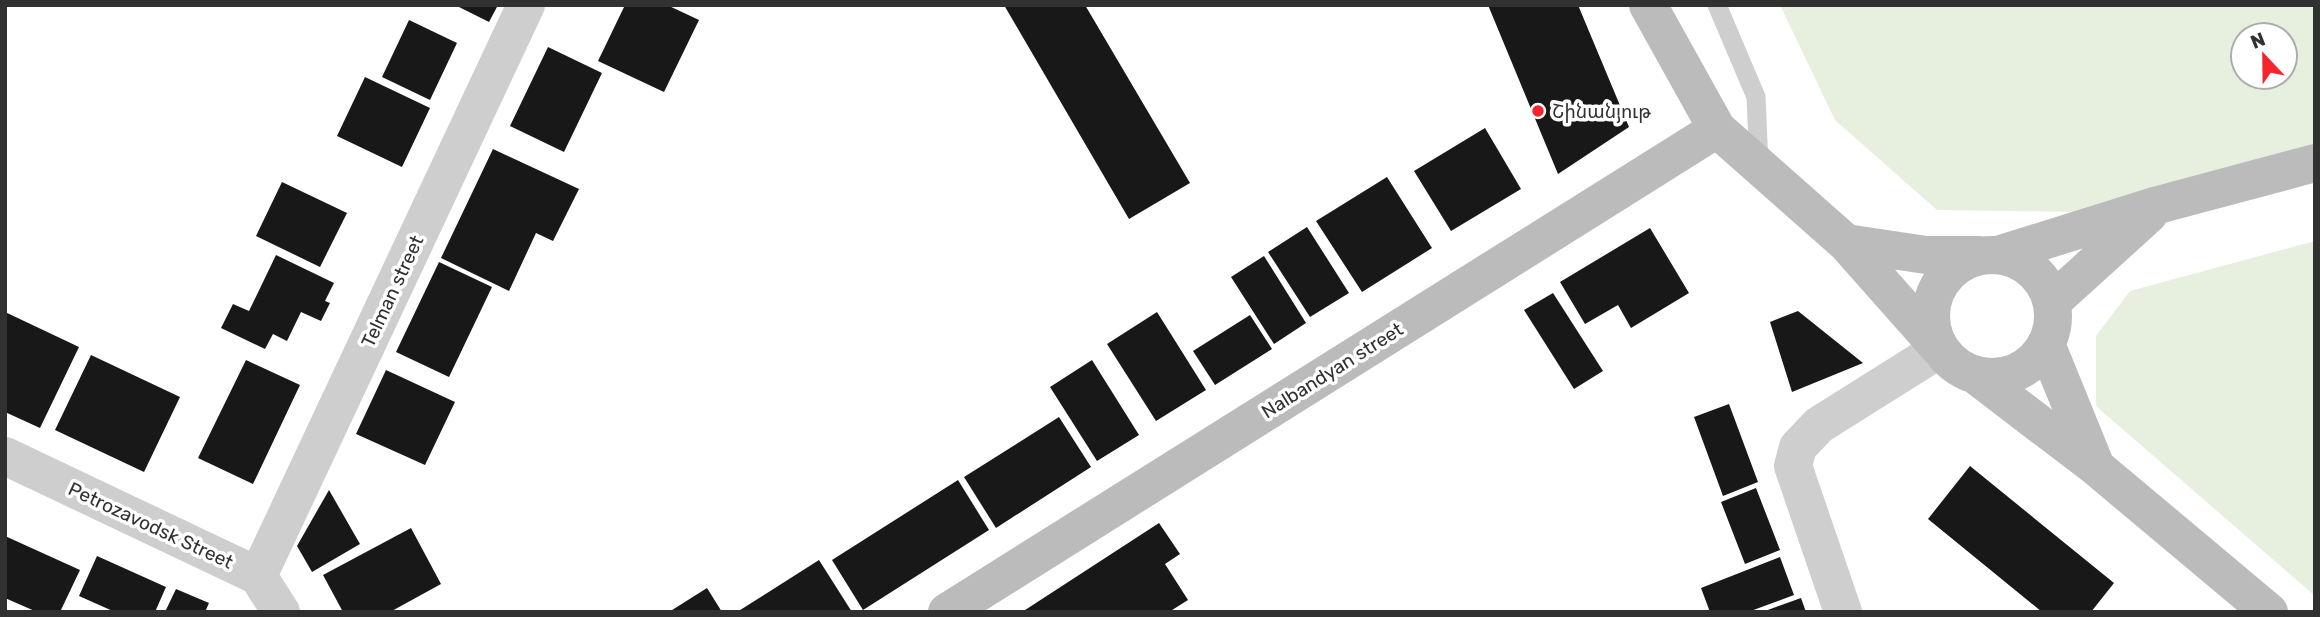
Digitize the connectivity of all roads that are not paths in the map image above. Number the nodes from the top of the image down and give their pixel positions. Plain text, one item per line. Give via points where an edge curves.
1 (526, 5) edge
2 (1648, 5) edge
3 (1717, 5) edge
4 (1717, 129) junction
5 (2315, 163) edge
6 (1759, 166) junction
7 (2158, 205) junction
8 (1846, 243) junction
9 (1989, 255) junction
10 (2052, 302) junction
11 (2046, 344) junction
12 (1940, 349) junction
13 (1973, 374) junction
14 (5, 456) edge
15 (2096, 467) junction
16 (258, 576) junction
17 (281, 612) edge
18 (947, 612) edge
19 (1843, 612) edge
20 (2269, 612) edge

1 - 16 street, Telman street
2 - 4 street
3 - 6 lane via 1756,97
4 - 6 street
4 - 18 street, Nalbandyan street
5 - 7 street
6 - 8 street
7 - 9 street
7 - 10 street
8 - 9 street via 1926,255
8 - 12 street
9 - 10 street via 2017,260 2032,270 2045,284
9 - 12 street via 1962,262 1936,290 1932,330
10 - 11 street via 2053,323
11 - 13 street via 2015,372 1994,377
11 - 15 street
12 - 13 street
12 - 19 street via 1819,425 1798,447 1793,466
13 - 15 street
14 - 16 street, Petrozavodsk Street
15 - 20 street
16 - 17 street, Petrozavodsk Street

